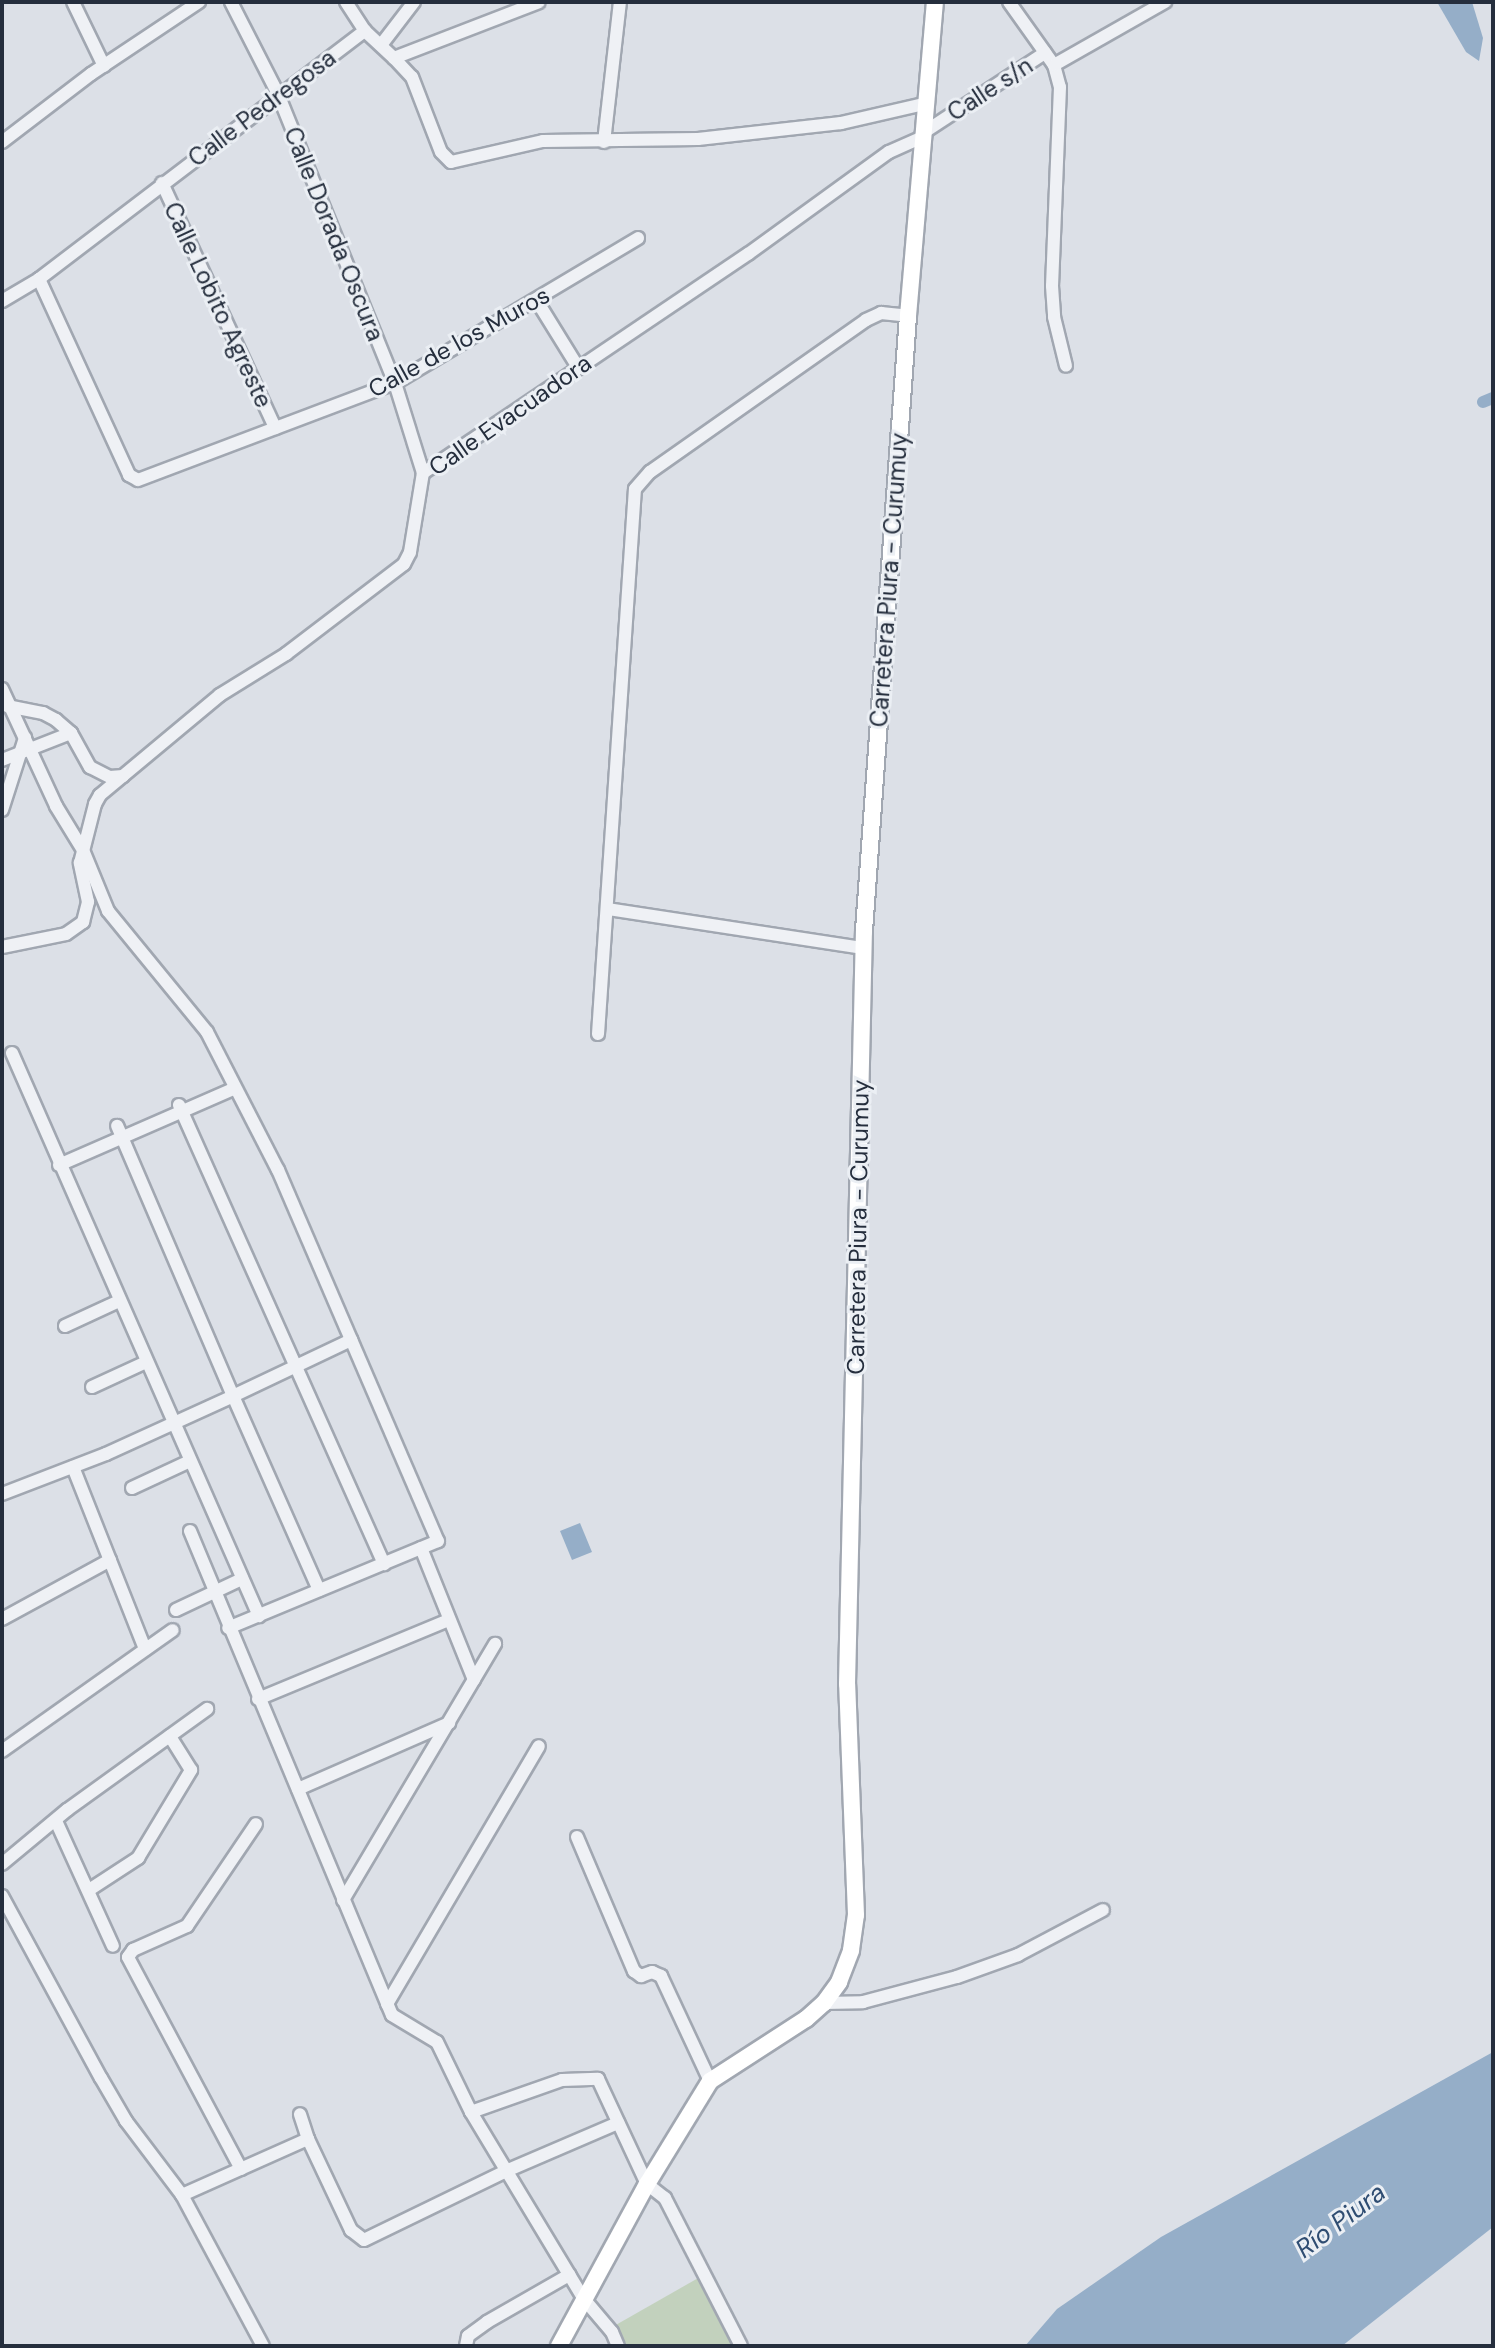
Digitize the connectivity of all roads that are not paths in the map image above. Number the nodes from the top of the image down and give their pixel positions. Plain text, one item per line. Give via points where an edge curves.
1 (73, 2) edge
2 (199, 2) edge
3 (231, 2) edge
4 (346, 2) edge
5 (414, 2) edge
6 (539, 2) edge
7 (620, 2) edge
8 (935, 2) edge
9 (1009, 2) edge
10 (1165, 2) edge
11 (365, 31) junction
12 (381, 45) junction
13 (1045, 53) junction
14 (394, 58) junction
15 (1054, 65) junction
16 (104, 66) junction
17 (278, 94) junction
18 (924, 104) junction
19 (922, 135) junction
20 (2, 142) edge
21 (604, 142) junction
22 (162, 183) junction
23 (638, 238) dead end
24 (39, 279) junction
25 (2, 301) edge
26 (537, 301) junction
27 (908, 316) junction
28 (1066, 366) dead end
29 (578, 367) junction
30 (395, 383) junction
31 (275, 428) junction
32 (423, 473) junction
33 (2, 689) edge
34 (6, 706) edge
35 (71, 733) junction
36 (24, 745) junction
37 (2, 760) edge
38 (126, 775) junction
39 (2, 810) edge
40 (83, 850) junction
41 (608, 909) junction
42 (2, 947) edge
43 (864, 948) junction
44 (598, 1034) dead end
45 (12, 1053) dead end
46 (235, 1088) junction
47 (181, 1108) junction
48 (120, 1132) junction
49 (59, 1165) junction
50 (119, 1301) junction
51 (65, 1326) dead end
52 (351, 1340) junction
53 (146, 1362) junction
54 (295, 1366) junction
55 (92, 1387) dead end
56 (233, 1396) junction
57 (173, 1423) junction
58 (190, 1461) junction
59 (73, 1467) junction
60 (132, 1488) dead end
61 (2, 1494) edge
62 (216, 1521) junction
63 (421, 1548) junction
64 (110, 1560) junction
65 (384, 1564) junction
66 (242, 1579) junction
67 (319, 1590) junction
68 (216, 1591) junction
69 (176, 1610) dead end
70 (259, 1616) junction
71 (2, 1619) edge
72 (449, 1620) junction
73 (228, 1628) junction
74 (173, 1630) dead end
75 (495, 1644) dead end
76 (145, 1649) junction
77 (474, 1680) junction
78 (258, 1699) junction
79 (207, 1709) dead end
80 (450, 1723) junction
81 (170, 1736) junction
82 (539, 1746) dead end
83 (2, 1751) edge
84 (298, 1789) junction
85 (56, 1821) junction
86 (256, 1824) dead end
87 (577, 1837) dead end
88 (2, 1864) edge
89 (89, 1890) junction
90 (2, 1896) edge
91 (343, 1900) junction
92 (1103, 1910) dead end
93 (113, 1946) dead end
94 (824, 2003) junction
95 (387, 2004) junction
96 (710, 2081) junction
97 (471, 2112) junction
98 (300, 2114) dead end
99 (618, 2123) junction
100 (308, 2139) junction
101 (241, 2169) junction
102 (506, 2171) junction
103 (647, 2184) junction
104 (182, 2195) junction
105 (569, 2275) junction
106 (584, 2299) junction
107 (263, 2346) edge
108 (466, 2346) edge
109 (559, 2346) edge
110 (618, 2346) edge
111 (741, 2346) edge

1 - 16 street
2 - 16 street
3 - 17 street, Calle Dorada Oscura
4 - 11 street
5 - 12 street
6 - 14 street
7 - 21 street
8 - 18 main road, Carretera Piura - Curumuy
9 - 13 street, Calle s/n
10 - 15 street
11 - 12 street
11 - 17 street, Calle Pedregosa
12 - 14 street
13 - 15 street
13 - 19 street, Calle s/n
14 - 21 street via 412,77 441,152 451,162 543,141
15 - 28 street via 1060,87 1052,286
16 - 20 street
17 - 22 street, Calle Pedregosa
17 - 30 street, Calle Dorada Oscura
18 - 19 main road, Carretera Piura - Curumuy
18 - 21 street via 841,123 698,139
19 - 27 main road, Carretera Piura - Curumuy
19 - 29 street, Calle Evacuadora via 889,152
22 - 24 street, Calle Pedregosa
22 - 31 street, Calle Lobito Agreste
23 - 26 street, Calle de los Muros
24 - 25 street, Calle Pedregosa
24 - 31 street, Calle de los Muros via 129,475 138,480
26 - 29 street
26 - 30 street, Calle de los Muros
27 - 41 street via 881,313 866,320 650,472 635,489
27 - 43 main road, Carretera Piura - Curumuy
29 - 32 street, Calle Evacuadora
30 - 31 street, Calle de los Muros
30 - 32 street, Calle Dorada Oscura
32 - 38 street, Calle Evacuadora via 404,564 286,654 220,695
33 - 34 street
34 - 35 street via 43,713
34 - 36 street
35 - 36 street
35 - 38 street via 90,767 110,777
36 - 37 street
36 - 39 street
36 - 40 street
38 - 40 street, Calle Evacuadora via 100,795
40 - 42 street via 80,863 88,902 83,922 66,934
40 - 46 street via 108,911 193,1012
41 - 43 street
41 - 44 street
43 - 94 main road, Carretera Piura - Curumuy via 847,1684 856,1915 851,1950
45 - 49 street
46 - 47 street
46 - 52 street via 278,1170
47 - 48 street
47 - 54 street
48 - 49 street
48 - 56 street
49 - 50 street
50 - 51 street
50 - 53 street
52 - 54 street
52 - 63 street via 438,1541
53 - 55 street
53 - 57 street
54 - 56 street
54 - 65 street
56 - 57 street
56 - 67 street
57 - 58 street
57 - 59 street
58 - 60 street
58 - 62 street
59 - 61 street
59 - 64 street
62 - 66 street
62 - 68 street via 188,1532
63 - 65 street
63 - 72 street
64 - 71 street
64 - 76 street
65 - 67 street
66 - 68 street
66 - 70 street
67 - 70 street
68 - 69 street
68 - 73 street
70 - 73 street
72 - 77 street
72 - 78 street
73 - 78 street
74 - 76 street
75 - 77 street
76 - 83 street
77 - 80 street
78 - 84 street
79 - 81 street
80 - 84 street
80 - 91 street
81 - 85 street
81 - 89 street via 191,1770 138,1858
82 - 95 street
84 - 91 street
85 - 88 street
85 - 89 street
86 - 101 street via 187,1926 128,1957
87 - 96 street via 634,1971 661,1976
89 - 93 street
90 - 104 street via 120,2110
91 - 95 street
92 - 94 street via 1018,1955 957,1977 863,2002
94 - 96 main road, Carretera Piura - Curumuy
95 - 97 street via 399,2021 437,2042
96 - 103 main road, Carretera Piura - Curumuy
97 - 99 street via 562,2080 598,2079
97 - 102 street
98 - 100 street
99 - 102 street
99 - 103 street
100 - 101 street
100 - 102 street via 351,2230 364,2240
101 - 104 street
102 - 105 street
103 - 106 main road, Carretera Piura - Curumuy
103 - 111 street via 665,2198
104 - 107 street
105 - 106 street
105 - 108 street via 487,2322 468,2336
106 - 109 main road, Carretera Piura - Curumuy
106 - 110 street

